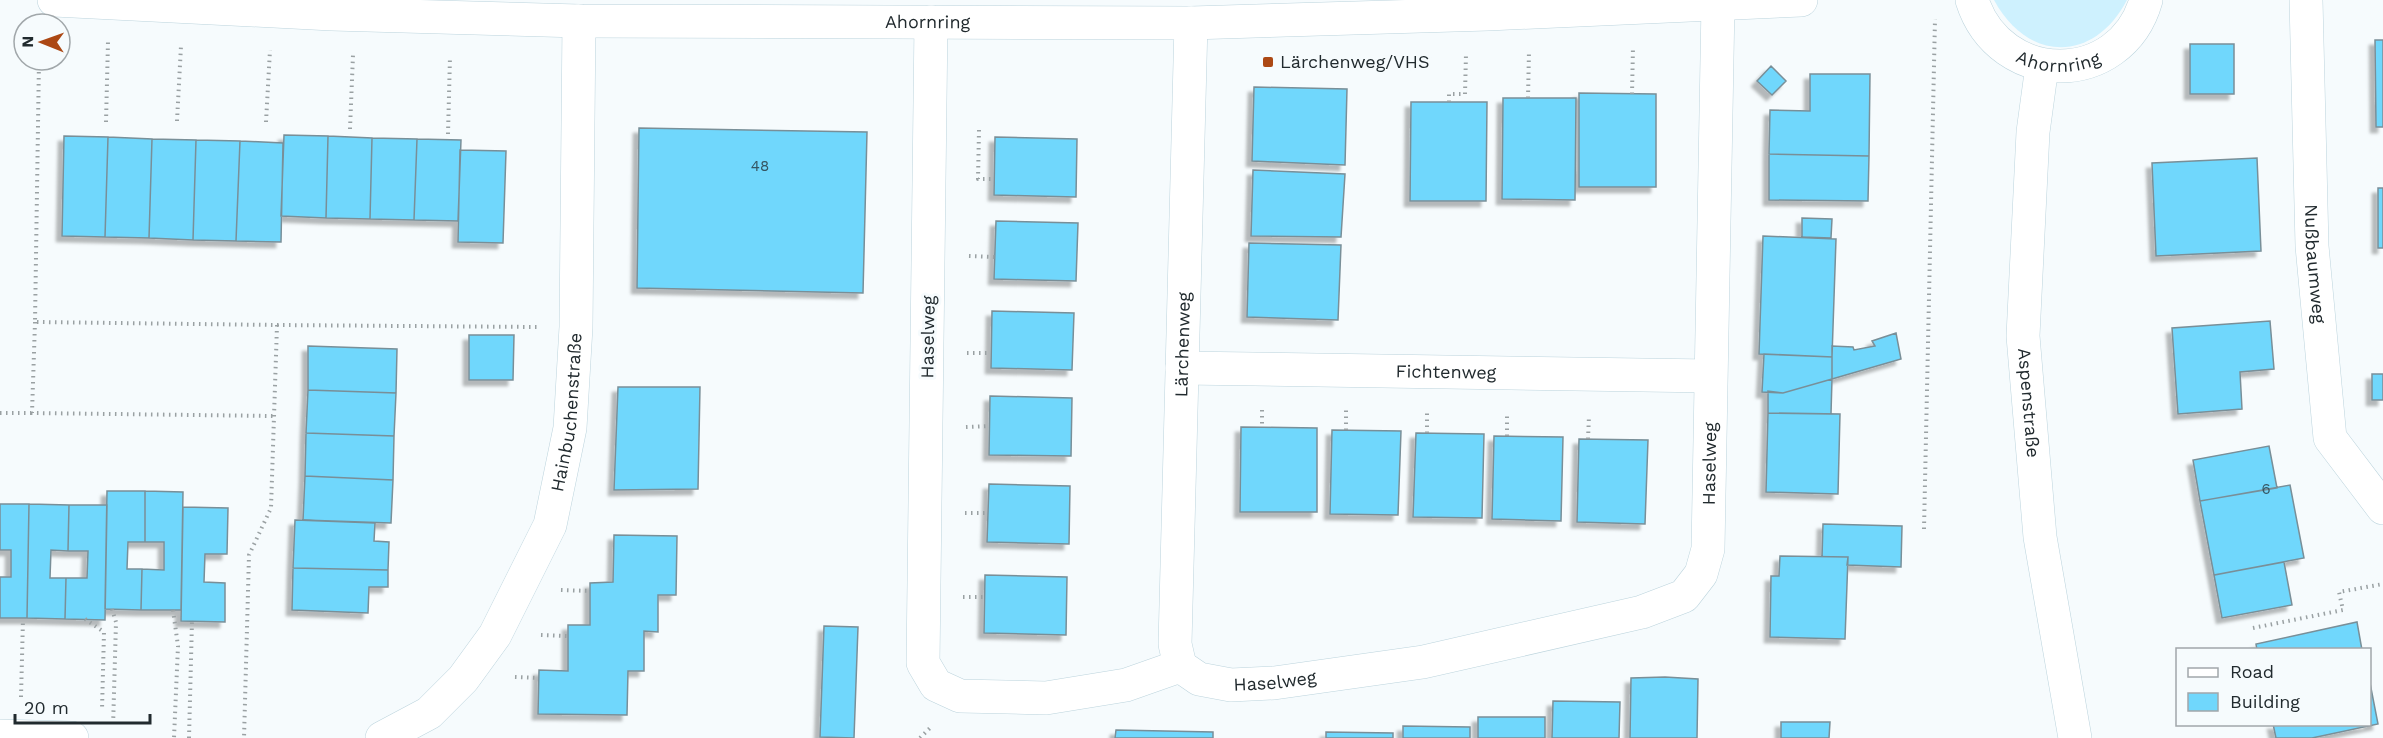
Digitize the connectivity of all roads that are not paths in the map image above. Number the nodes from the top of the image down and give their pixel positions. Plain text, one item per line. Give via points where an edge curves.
1 (54, 0) edge
2 (1801, 0) edge
3 (1972, 0) edge
4 (2146, 0) edge
5 (2306, 0) edge
6 (1718, 4) junction
7 (340, 9) edge
8 (579, 21) junction
9 (931, 22) junction
10 (1191, 23) junction
11 (2042, 66) junction
12 (1182, 369) junction
13 (1710, 376) junction
14 (2383, 508) edge
15 (1180, 666) junction
16 (10, 737) edge
17 (72, 738) edge
18 (382, 738) edge
19 (2075, 738) edge

1 - 7 street, Ahornring via 272,10
2 - 6 street, Ahornring
3 - 11 street, Ahornring via 1978,18 1994,40 2016,57
4 - 11 street, Ahornring via 2140,19 2115,48 2081,65
5 - 14 street, Nußbaumweg via 2312,246 2331,438
6 - 10 street, Ahornring
6 - 13 street, Haselweg
7 - 8 street, Ahornring
8 - 9 street, Ahornring
8 - 18 street, Hainbuchenstraße via 576,327 570,428 550,525 495,635 463,679 429,713
9 - 10 street, Ahornring
9 - 15 street, Haselweg via 923,663 936,685 960,696 1046,698 1126,685
10 - 12 street, Lärchenweg
11 - 19 street, Aspenstraße via 2033,132 2023,336 2040,537
12 - 13 street, Fichtenweg
12 - 15 street, Lärchenweg via 1174,644
13 - 15 street, Haselweg via 1708,549 1701,574 1684,596 1642,612 1423,662 1274,683 1231,685 1199,679
16 - 17 street

